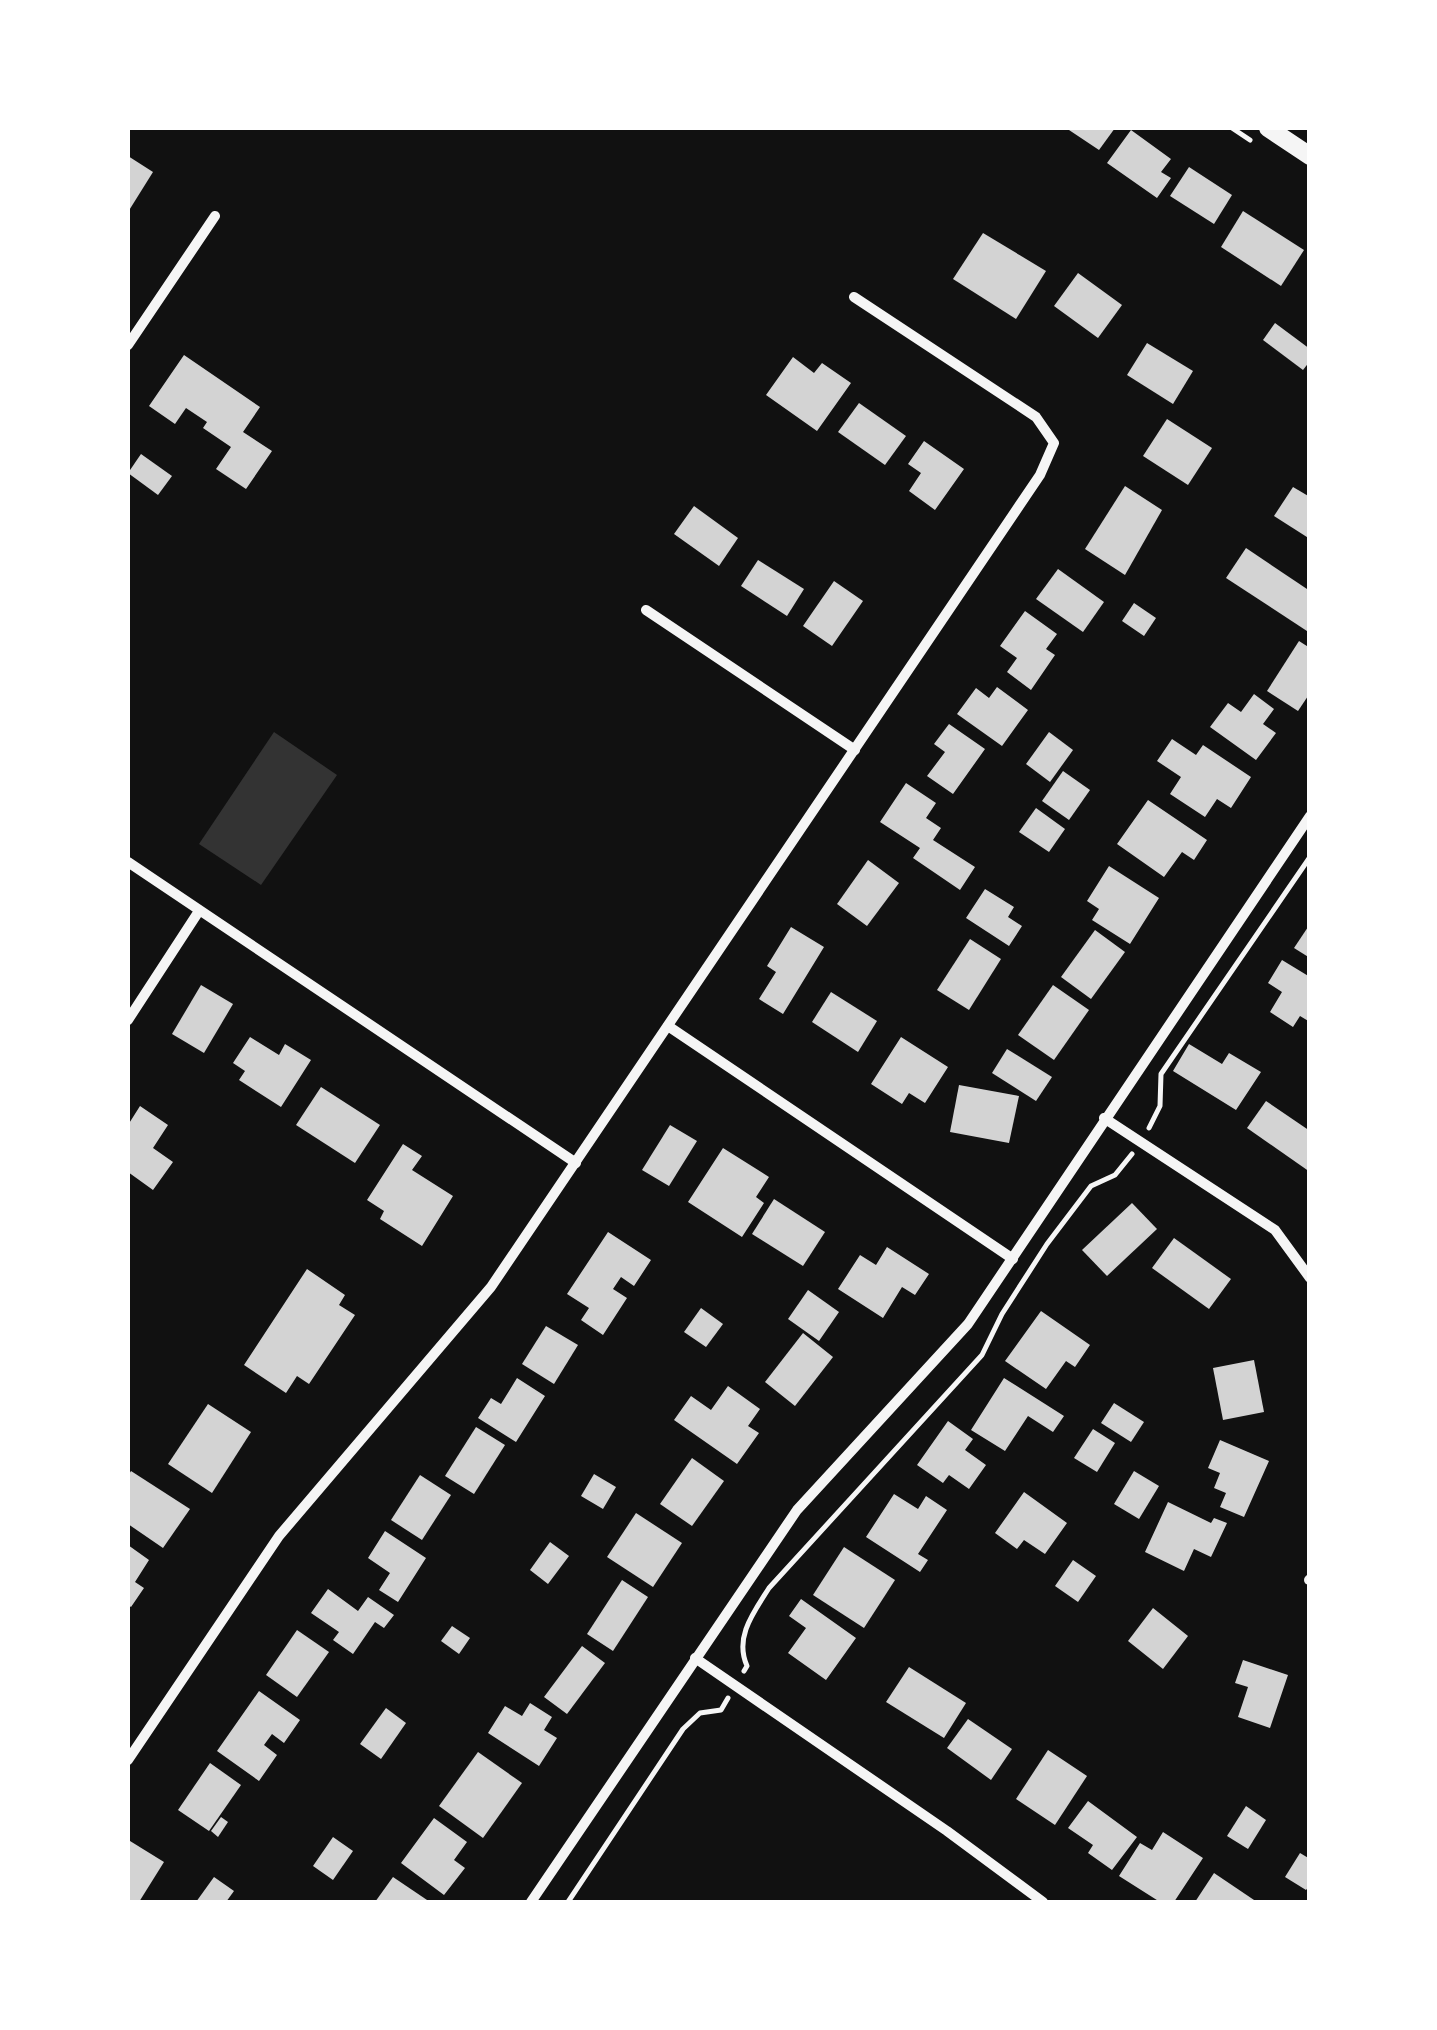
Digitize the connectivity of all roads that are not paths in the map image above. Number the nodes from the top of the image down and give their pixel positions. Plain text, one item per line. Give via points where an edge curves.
1 (1268, 128) edge
2 (1310, 156) edge
3 (215, 216) dead end
4 (854, 297) dead end
5 (128, 345) edge
6 (646, 610) dead end
7 (855, 750) junction
8 (1310, 816) edge
9 (128, 862) edge
10 (199, 911) junction
11 (128, 1020) edge
12 (668, 1026) junction
13 (1104, 1118) junction
14 (576, 1163) junction
15 (1013, 1259) junction
16 (1310, 1278) edge
17 (694, 1658) junction
18 (128, 1760) edge
19 (531, 1902) edge
20 (1044, 1902) edge

1 - 2 street
3 - 5 street
4 - 7 street via 1036,417 1054,442 1040,475
6 - 7 street
7 - 12 street
8 - 13 street
9 - 10 street
10 - 11 street
10 - 14 street
12 - 14 street
12 - 15 street
13 - 15 street
13 - 16 street via 1274,1230
14 - 18 street via 491,1287 279,1536
15 - 17 street via 968,1324 797,1510
17 - 19 street
17 - 20 street

